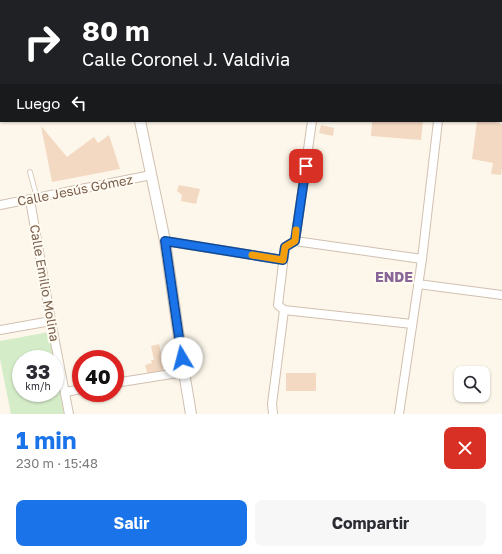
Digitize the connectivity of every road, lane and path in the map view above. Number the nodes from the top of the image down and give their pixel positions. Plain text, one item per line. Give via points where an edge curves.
1 (312, 122) edge
2 (438, 122) edge
3 (139, 124) edge
4 (30, 172) dead end
5 (151, 175) junction
6 (34, 199) junction
7 (0, 205) edge
8 (165, 241) junction
9 (295, 241) junction
10 (422, 259) junction
11 (283, 260) junction
12 (418, 284) junction
13 (502, 295) edge
14 (284, 310) junction
15 (51, 321) junction
16 (412, 324) junction
17 (0, 330) edge
18 (184, 372) junction
19 (124, 382) edge
20 (72, 391) edge
21 (66, 392) junction
22 (70, 414) edge
23 (191, 414) edge
24 (273, 414) edge
25 (399, 414) edge

1 - 9 street
2 - 10 street
3 - 5 street
4 - 6 lane
5 - 6 street, Calle Jesús Gómez
5 - 8 street
6 - 7 street, Calle Jesús Gómez
6 - 15 street, Calle Emilio Molina
8 - 11 street
8 - 18 street
9 - 10 street
9 - 11 street via 285,247
10 - 12 street
11 - 14 street via 278,305
12 - 13 street
12 - 16 street
14 - 16 street
14 - 24 street via 272,404
15 - 17 street
15 - 21 street, Calle Emilio Molina
16 - 25 street
18 - 19 street
18 - 23 street
20 - 21 street
21 - 22 street, Calle Emilio Molina

